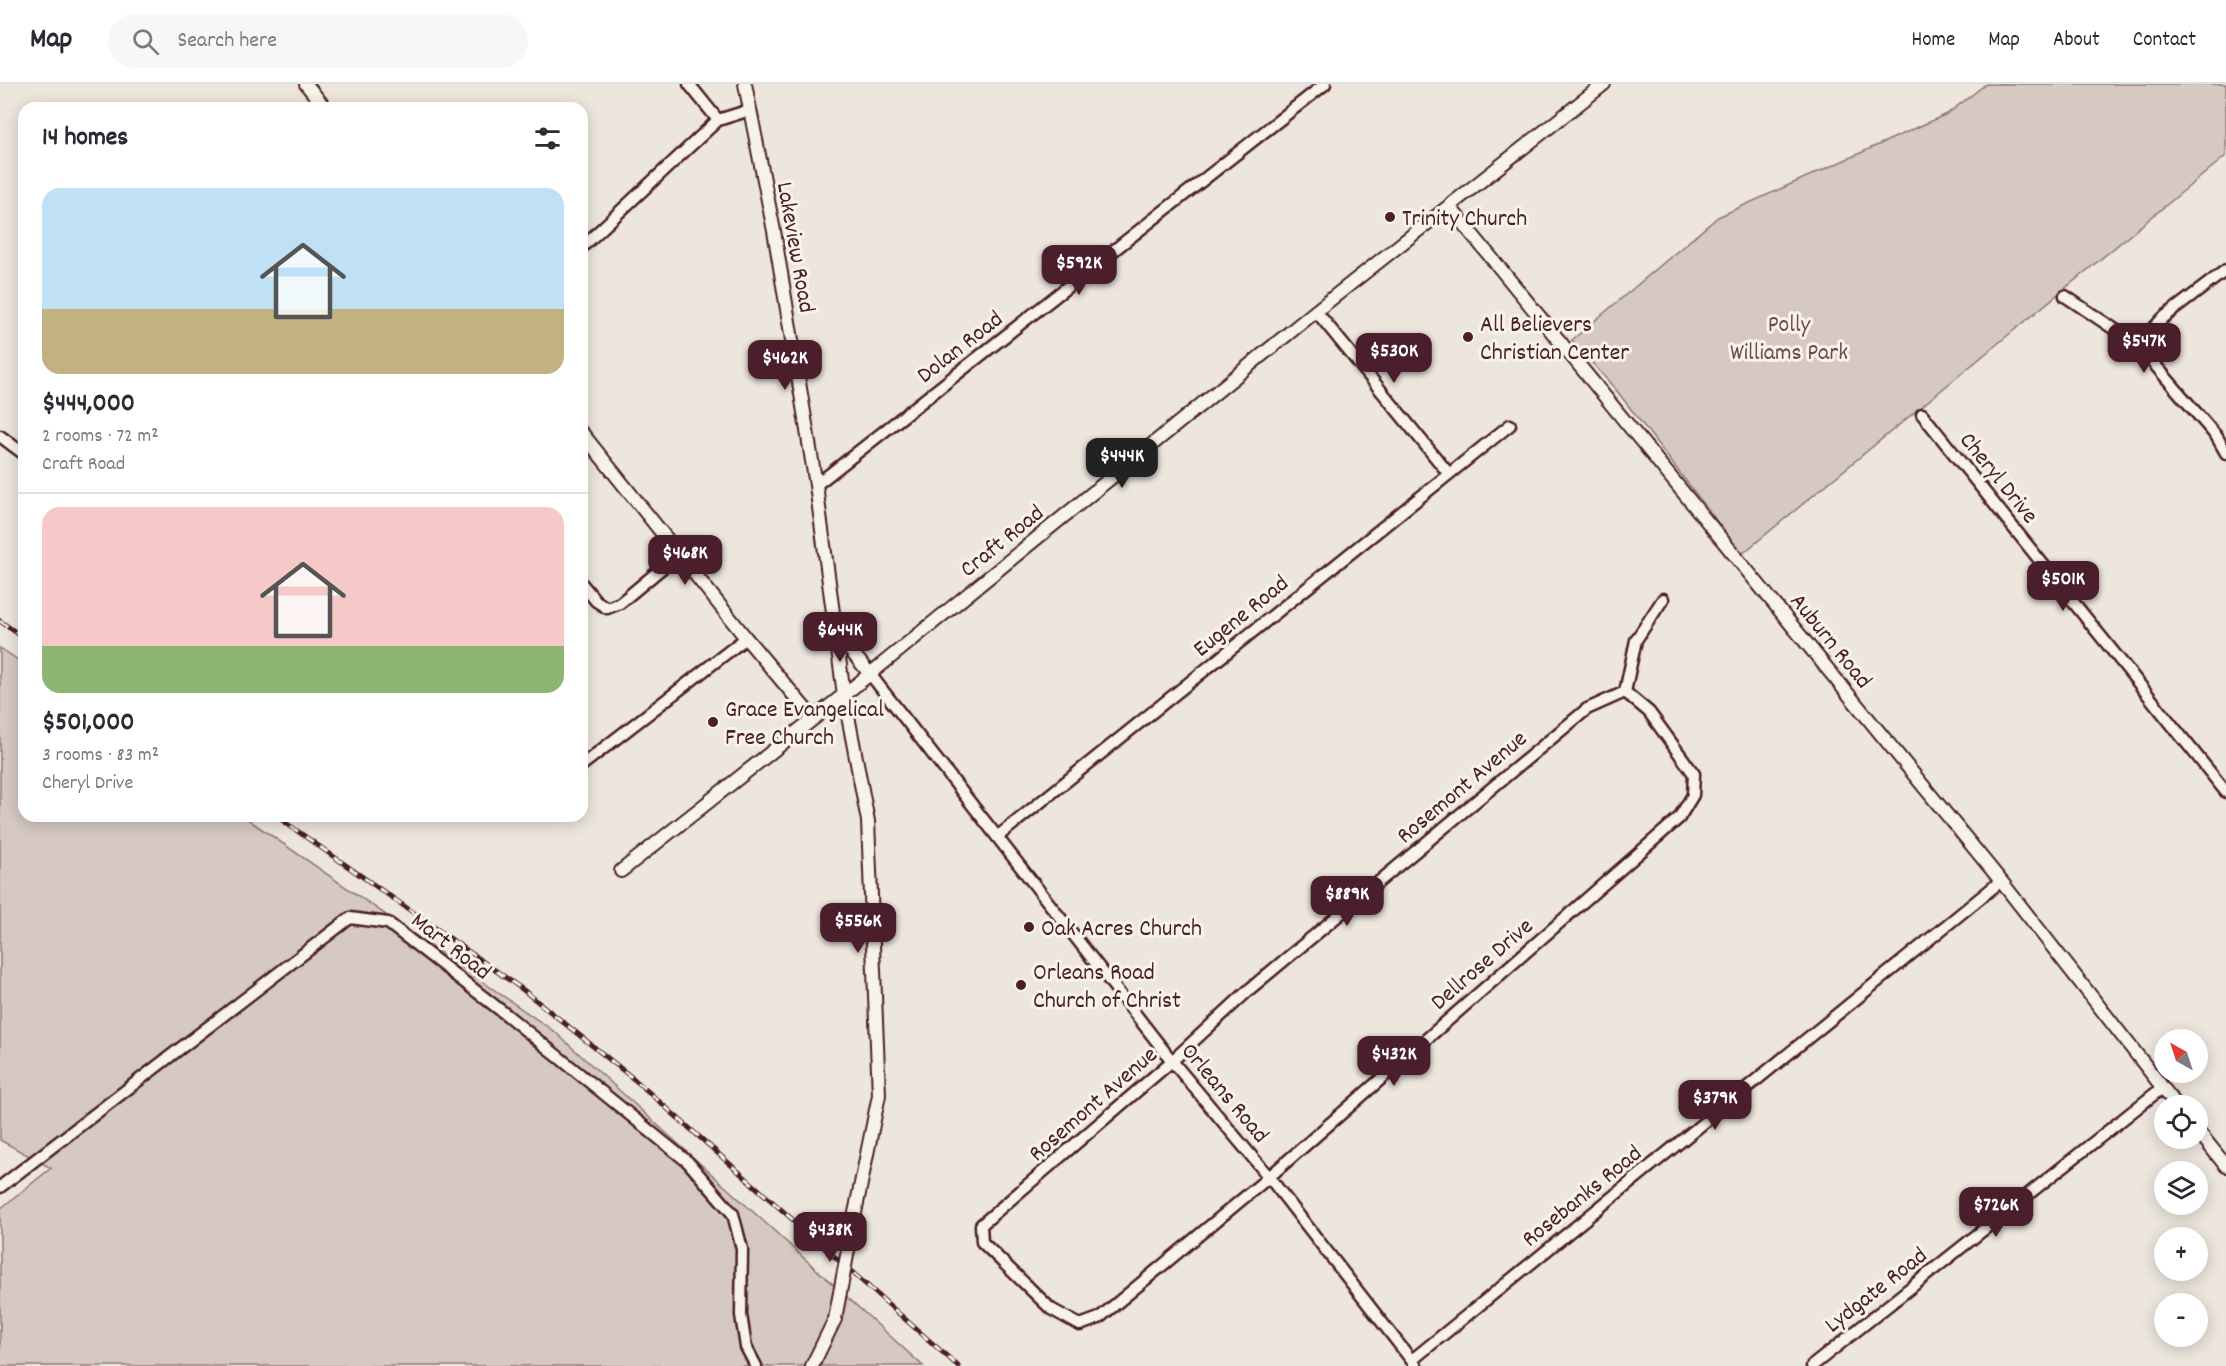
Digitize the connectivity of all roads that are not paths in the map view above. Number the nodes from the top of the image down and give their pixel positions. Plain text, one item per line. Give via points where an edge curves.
1 (306, 84) edge
2 (689, 84) edge
3 (746, 84) edge
4 (1325, 84) edge
5 (1604, 84) edge
6 (320, 102) edge
7 (750, 110) junction
8 (718, 120) junction
9 (1449, 206) junction
10 (588, 241) edge
11 (2226, 270) edge
12 (2066, 296) dead end
13 (1316, 311) junction
14 (2138, 345) junction
15 (1922, 414) dead end
16 (1510, 425) dead end
17 (0, 436) edge
18 (588, 441) edge
19 (18, 450) edge
20 (2226, 453) edge
21 (1449, 474) junction
22 (816, 485) junction
23 (678, 554) junction
24 (588, 591) edge
25 (1663, 599) dead end
26 (835, 632) junction
27 (746, 638) junction
28 (870, 674) junction
29 (1625, 692) junction
30 (844, 694) junction
31 (813, 718) junction
32 (588, 760) edge
33 (2226, 792) edge
34 (997, 837) junction
35 (621, 871) dead end
36 (2001, 881) junction
37 (1172, 1061) junction
38 (2162, 1088) junction
39 (2168, 1095) edge
40 (2208, 1144) edge
41 (2226, 1166) edge
42 (1269, 1177) junction
43 (0, 1187) edge
44 (981, 1225) joint
45 (1414, 1363) edge
46 (756, 1366) edge
47 (812, 1366) edge
48 (1812, 1366) edge

1 - 6 street
2 - 8 street
3 - 7 street, Lakeview Road
4 - 22 street, Dolan Road
5 - 9 street, Craft Road
7 - 8 street
7 - 22 street, Lakeview Road
8 - 10 street
9 - 13 street, Craft Road
9 - 36 street, Auburn Road
11 - 14 street via 2163,318
12 - 14 street
13 - 21 street
13 - 28 street, Craft Road
14 - 20 street via 2217,437
15 - 33 street, Cheryl Drive
16 - 21 street, Eugene Road
17 - 19 street
18 - 23 street
21 - 34 street, Eugene Road
22 - 26 street, Lakeview Road
23 - 24 street via 620,603 607,608
23 - 27 street
25 - 29 street via 1636,640
26 - 28 street, Lakeview Road
26 - 30 street, Lakeview Road
27 - 31 street
27 - 32 street
28 - 30 street, Craft Road
28 - 34 street, Orleans Road
29 - 37 street, Rosemont Avenue via 1587,710 1251,988
29 - 42 street, Dellrose Drive via 1649,712 1694,774 1693,795 1679,818
30 - 31 street, Craft Road
30 - 47 street, Lakeview Road, bridge via 868,821 879,1095 835,1319
31 - 35 street, Craft Road
34 - 37 street, Orleans Road
36 - 38 street, Auburn Road
36 - 45 street, Rosebanks Road
37 - 42 street, Orleans Road
37 - 44 street, Rosemont Avenue
38 - 39 street, Auburn Road
38 - 48 street, Lydgate Road
40 - 41 street
42 - 44 street, Dellrose Drive via 1099,1318 1080,1325 1051,1309 982,1242
42 - 45 street, Orleans Road
43 - 46 street, Mart Road via 350,918 388,923 688,1162 733,1214 742,1249 741,1315 746,1347

